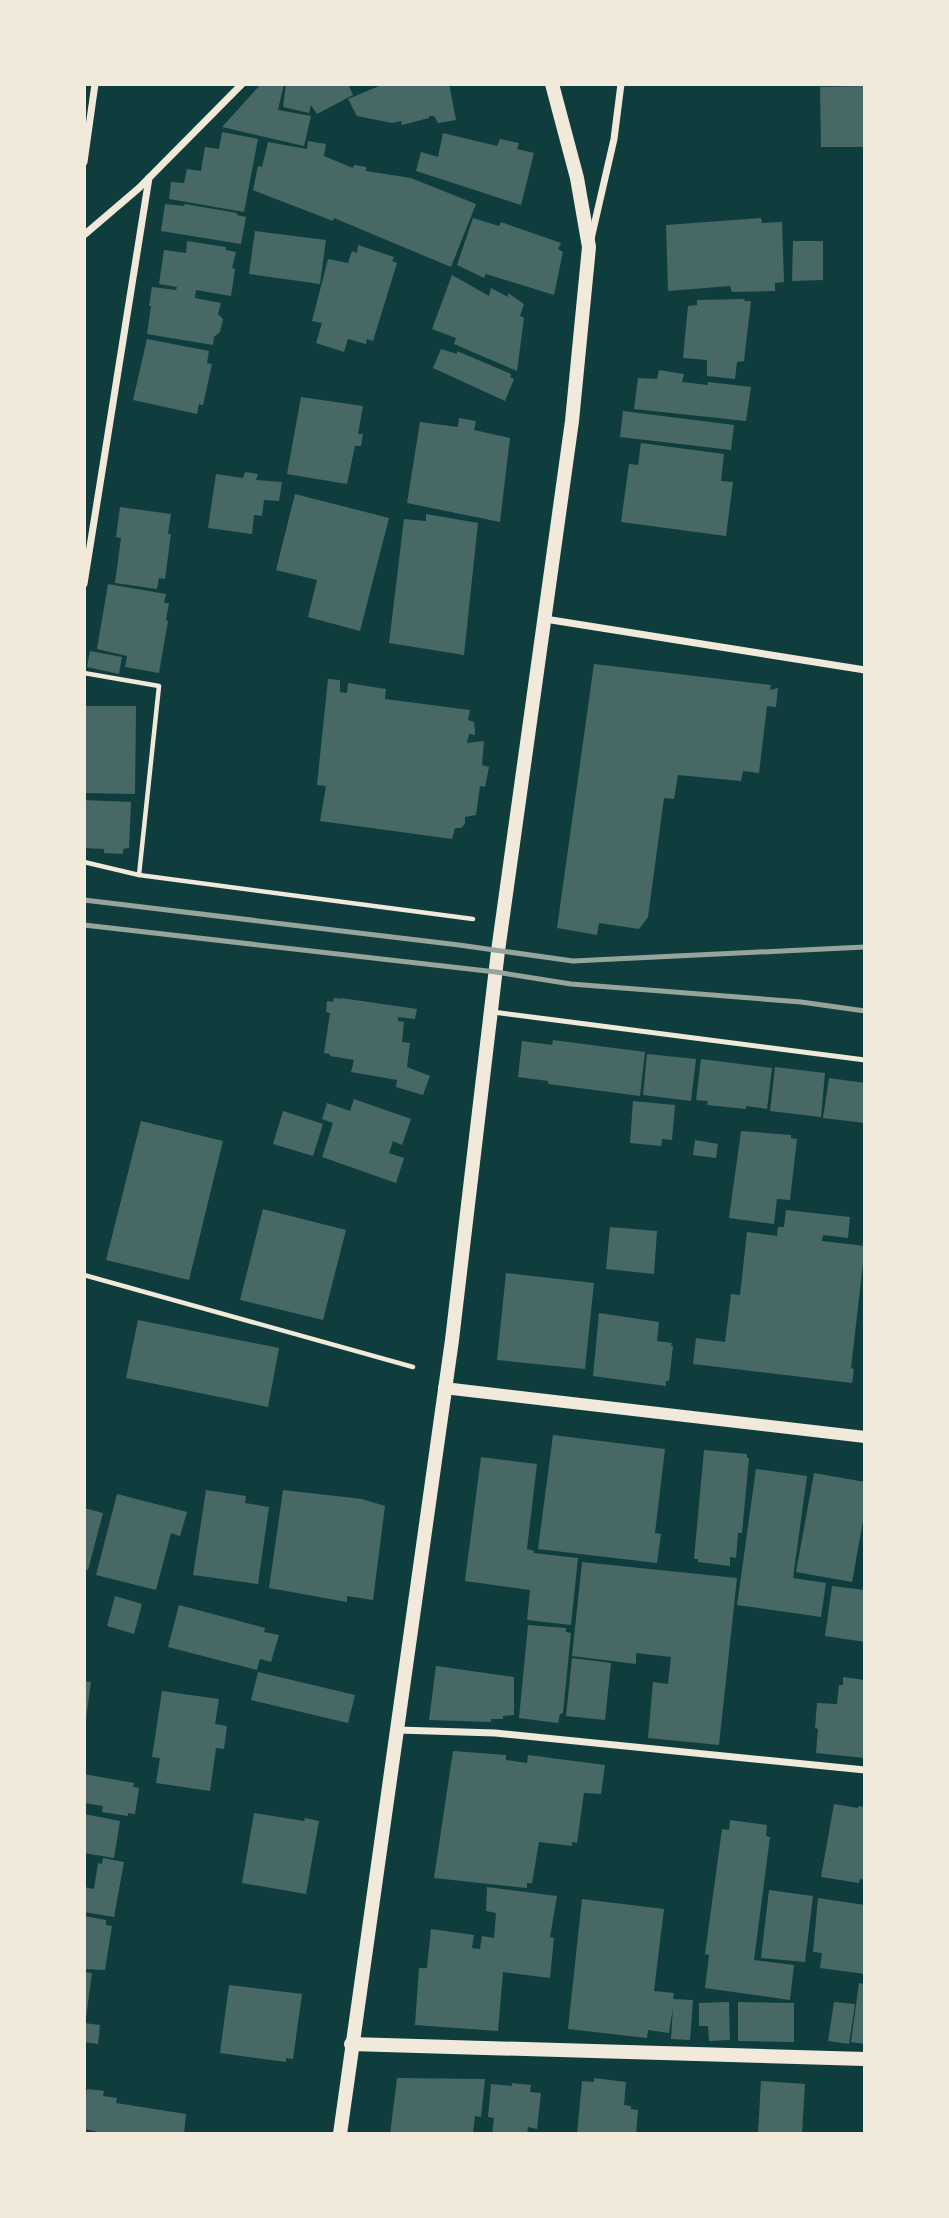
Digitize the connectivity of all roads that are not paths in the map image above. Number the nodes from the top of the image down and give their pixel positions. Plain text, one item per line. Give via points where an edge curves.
1 (95, 84) edge
2 (242, 84) edge
3 (552, 84) edge
4 (621, 84) edge
5 (84, 162) edge
6 (149, 178) junction
7 (84, 236) edge
8 (589, 247) junction
9 (84, 584) edge
10 (545, 619) junction
11 (865, 670) edge
12 (490, 1012) junction
13 (865, 1060) edge
14 (444, 1388) junction
15 (865, 1437) edge
16 (397, 1730) junction
17 (865, 1770) edge
18 (351, 2044) junction
19 (865, 2059) edge
20 (340, 2134) edge

1 - 5 street
2 - 6 street
3 - 8 main road via 577,178
4 - 8 street via 614,139
6 - 7 street
6 - 9 street
8 - 10 main road via 572,421
10 - 11 street
10 - 12 main road
12 - 13 lane
12 - 14 main road
14 - 15 street
14 - 16 main road
16 - 17 street via 495,1733
16 - 18 main road
18 - 19 main road
18 - 20 main road

